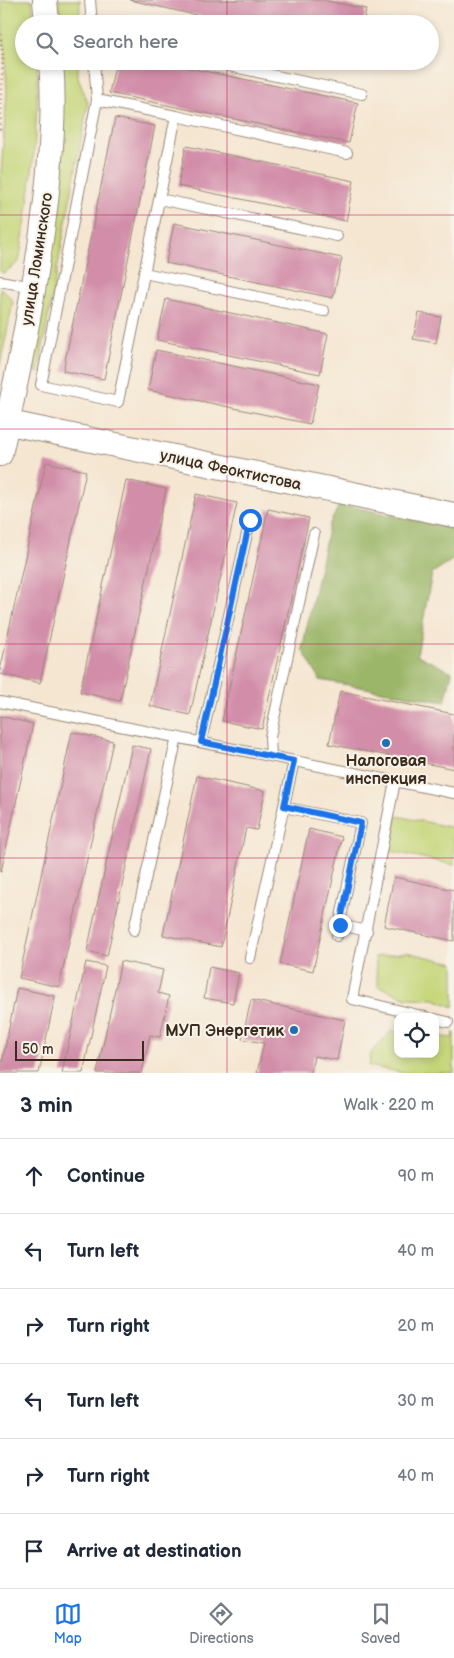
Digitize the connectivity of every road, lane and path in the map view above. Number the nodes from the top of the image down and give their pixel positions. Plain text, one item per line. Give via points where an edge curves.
1 (45, 0) edge
2 (90, 0) edge
3 (47, 15) edge
4 (91, 15) edge
5 (0, 34) edge
6 (52, 70) edge
7 (95, 70) edge
8 (249, 70) edge
9 (362, 94) dead end
10 (97, 100) junction
11 (176, 116) junction
12 (0, 130) edge
13 (347, 153) dead end
14 (159, 199) junction
15 (337, 236) dead end
16 (144, 273) junction
17 (0, 281) edge
18 (34, 287) junction
19 (324, 310) dead end
20 (4, 422) edge
21 (0, 454) edge
22 (454, 515) edge
23 (250, 520) dead end
24 (314, 534) dead end
25 (0, 702) edge
26 (177, 738) junction
27 (201, 742) junction
28 (271, 756) junction
29 (294, 761) junction
30 (395, 781) junction
31 (454, 792) edge
32 (284, 806) junction
33 (340, 925) junction
34 (134, 930) dead end
35 (366, 931) junction
36 (337, 936) dead end
37 (250, 958) dead end
38 (410, 1013) edge
39 (439, 1020) edge
40 (448, 1022) dead end

1 - 3 street
2 - 4 lane
5 - 12 path via 3,56
6 - 18 street, улица Ломинского via 50,161
7 - 10 lane
8 - 9 lane
10 - 11 lane
10 - 16 lane via 41,385 118,402
11 - 13 lane
11 - 14 lane
14 - 15 lane
14 - 16 lane
16 - 19 lane
17 - 18 lane
18 - 20 street, улица Ломинского
20 - 21 street, улица Ломинского
20 - 22 street, улица Феоктистова
23 - 27 lane
24 - 28 lane via 270,737
25 - 26 lane
26 - 27 lane
26 - 34 lane
27 - 28 lane
28 - 29 lane
29 - 30 lane
29 - 32 lane
30 - 31 lane
30 - 35 lane
32 - 33 lane via 361,823
32 - 37 lane
33 - 35 lane
33 - 36 lane
35 - 38 lane via 352,999
39 - 40 lane

